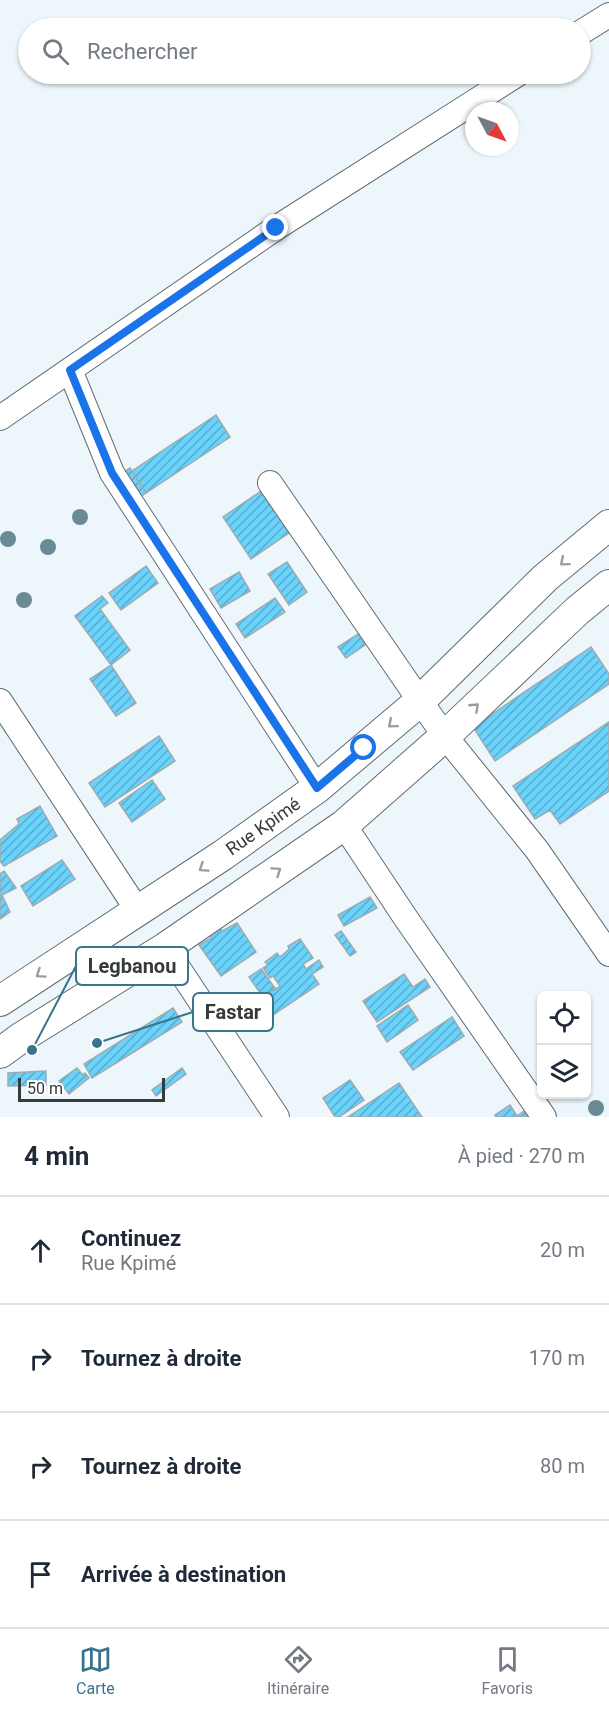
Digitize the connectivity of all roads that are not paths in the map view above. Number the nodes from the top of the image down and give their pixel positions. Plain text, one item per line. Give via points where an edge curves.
1 (609, 15) edge
2 (591, 26) edge
3 (502, 84) edge
4 (70, 370) junction
5 (0, 417) edge
6 (270, 483) dead end
7 (609, 525) edge
8 (609, 585) edge
9 (0, 701) edge
10 (420, 701) junction
11 (445, 736) junction
12 (317, 788) junction
13 (345, 825) junction
14 (138, 911) junction
15 (165, 948) junction
16 (609, 954) edge
17 (0, 1000) edge
18 (0, 1053) edge
19 (277, 1117) edge
20 (544, 1117) edge

1 - 2 street
3 - 4 street via 276,228
4 - 5 street
4 - 12 street via 112,473
6 - 10 street
7 -> 10 main road, Rue Kpimé via 545,578
11 -> 8 main road
9 - 14 street
10 - 11 street
10 -> 12 main road, Rue Kpimé
11 - 13 main road
11 - 16 street via 537,850
12 -> 14 main road, Rue Kpimé
15 -> 13 main road
13 - 20 street
14 -> 17 main road, Rue Kpimé
15 - 18 main road
15 - 19 street

